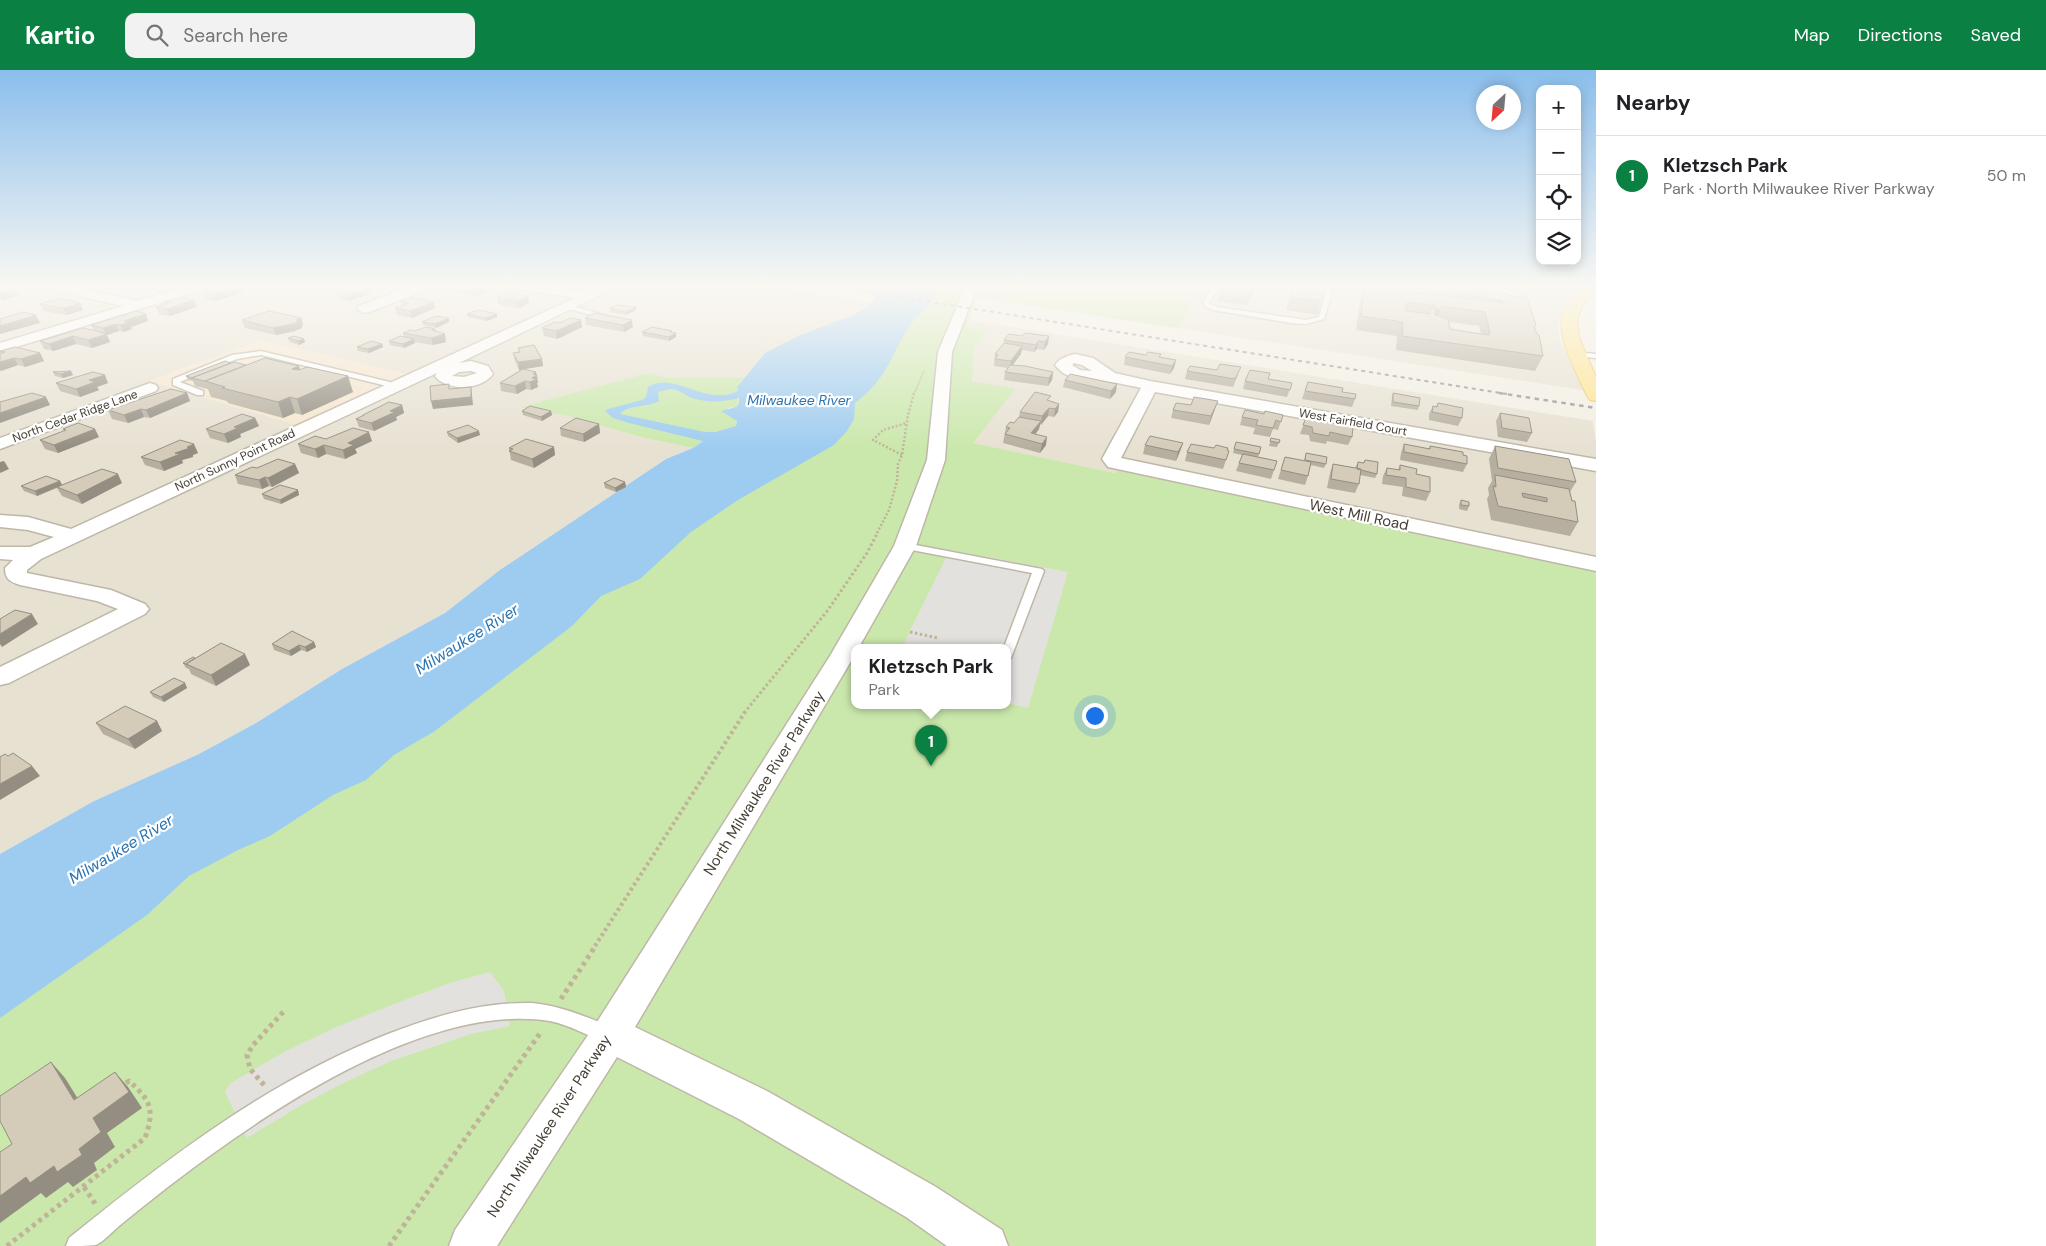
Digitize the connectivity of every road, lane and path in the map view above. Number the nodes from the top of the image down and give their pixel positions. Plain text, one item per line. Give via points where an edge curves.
1 (26, 340) edge
2 (502, 340) edge
3 (950, 340) edge
4 (1573, 340) edge
5 (0, 348) edge
6 (1577, 354) junction
7 (1596, 356) edge
8 (925, 369) dead end
9 (1111, 377) dead end
10 (395, 386) junction
11 (1150, 386) junction
12 (150, 388) dead end
13 (200, 393) dead end
14 (1596, 396) edge
15 (907, 423) junction
16 (0, 444) edge
17 (902, 455) junction
18 (1596, 465) edge
19 (0, 522) edge
20 (72, 536) junction
21 (905, 546) junction
22 (0, 553) edge
23 (33, 554) junction
24 (1596, 564) edge
25 (910, 632) dead end
26 (938, 638) dead end
27 (855, 644) edge
28 (1011, 645) edge
29 (848, 658) edge
30 (0, 677) edge
31 (564, 993) dead end
32 (285, 1010) dead end
33 (540, 1032) dead end
34 (610, 1034) junction
35 (250, 1069) dead end
36 (114, 1092) edge
37 (7, 1246) edge
38 (77, 1246) edge
39 (388, 1246) edge
40 (471, 1246) edge
41 (986, 1246) edge

1 - 5 street
2 - 10 street, North Sunny Point Road via 444,369
3 - 21 street, North Milwaukee River Parkway via 945,352 936,460
4 - 6 main road
6 - 7 lane
6 - 14 main road
8 - 15 path via 913,396
9 - 11 street, West Fairfield Court
10 - 13 lane via 261,353 235,357 176,381 177,385
10 - 20 street, North Sunny Point Road
11 - 18 street, West Fairfield Court
11 - 24 street, West Mill Road via 1111,459 1123,466
12 - 16 street, North Cedar Ridge Lane
15 - 17 path
15 - 17 path via 887,429 873,440
17 - 31 path via 889,510 867,553 828,610 751,703
19 - 20 street via 33,524
20 - 23 street, North Sunny Point Road
21 - 27 street, North Milwaukee River Parkway
21 - 28 lane via 1038,571
22 - 23 street
23 - 30 street via 16,568 16,575 20,578 103,595 137,608
25 - 26 path
29 - 34 street, North Milwaukee River Parkway
32 - 35 path via 247,1055
33 - 39 path
34 - 38 lane via 552,1013 514,1011 448,1020 368,1048 254,1110
34 - 40 street, North Milwaukee River Parkway
34 - 41 street via 753,1105 920,1202
36 - 37 path via 129,1081 143,1094 152,1109 145,1138

